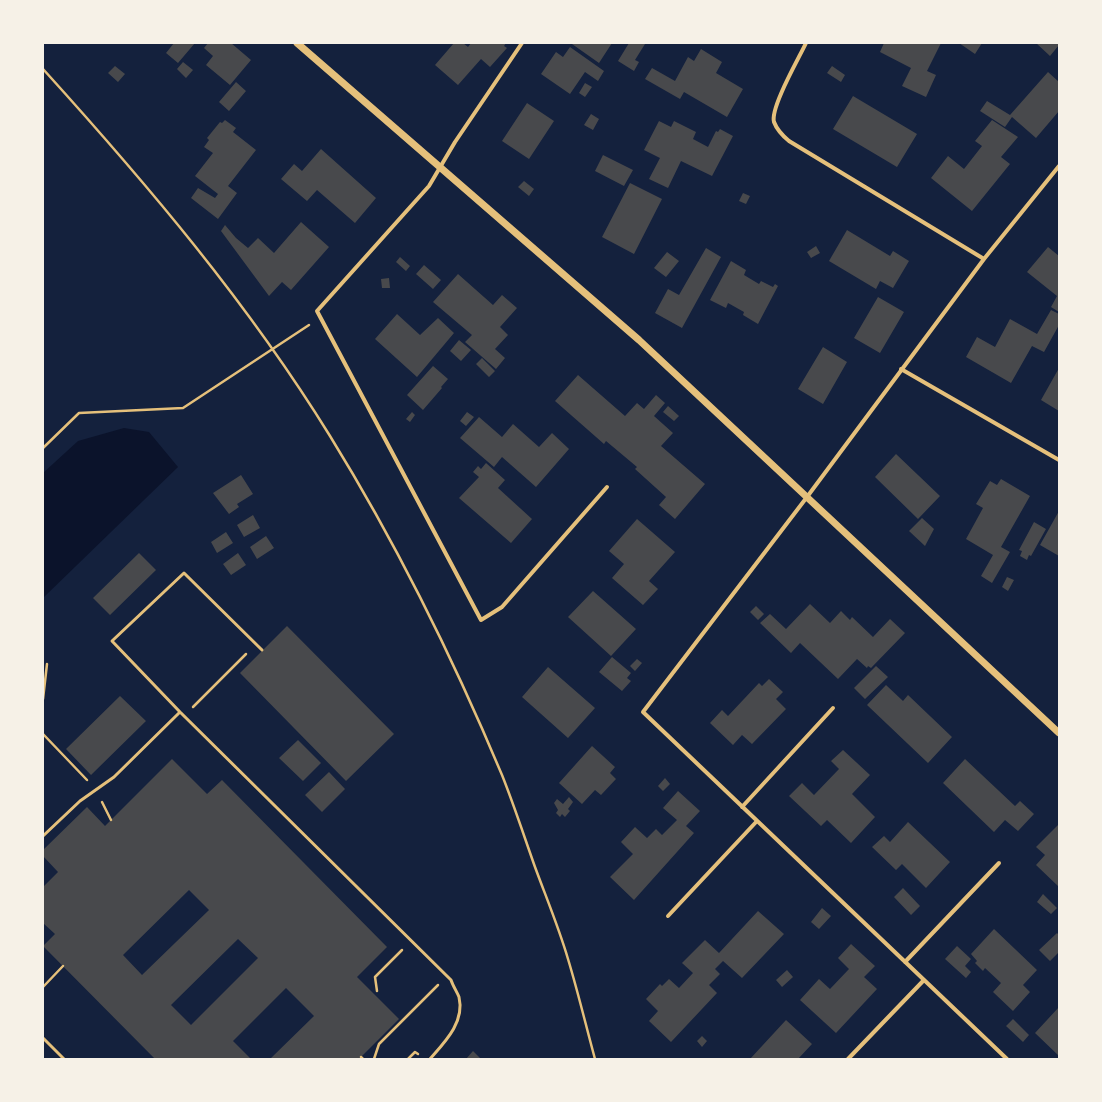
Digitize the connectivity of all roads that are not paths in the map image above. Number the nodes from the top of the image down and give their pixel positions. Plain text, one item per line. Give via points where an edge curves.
1 (297, 43) edge
2 (522, 43) edge
3 (806, 43) edge
4 (440, 166) junction
5 (1059, 166) edge
6 (984, 259) junction
7 (901, 369) junction
8 (1059, 460) edge
9 (607, 487) dead end
10 (808, 497) junction
11 (262, 650) dead end
12 (833, 708) dead end
13 (180, 712) junction
14 (1059, 733) edge
15 (742, 807) junction
16 (757, 821) junction
17 (43, 836) edge
18 (999, 863) dead end
19 (668, 916) dead end
20 (905, 962) junction
21 (924, 980) junction
22 (43, 1038) edge
23 (64, 1059) edge
24 (430, 1059) edge
25 (848, 1059) edge
26 (1007, 1059) edge

1 - 4 street
2 - 4 street
3 - 6 street via 774,108 774,121 780,133 789,141
4 - 9 street via 429,186 317,311 481,620 502,607
4 - 10 street via 639,340
5 - 6 street
6 - 7 street
7 - 8 street
7 - 10 street
10 - 14 street
10 - 15 street via 643,712
11 - 13 lane via 184,573 112,642
12 - 15 street
13 - 17 lane via 114,777 80,801
13 - 24 lane via 447,977 459,998 459,1018 448,1039
15 - 16 street
16 - 19 street
16 - 20 street
18 - 20 street
20 - 21 street
21 - 25 street
21 - 26 street
22 - 23 lane

